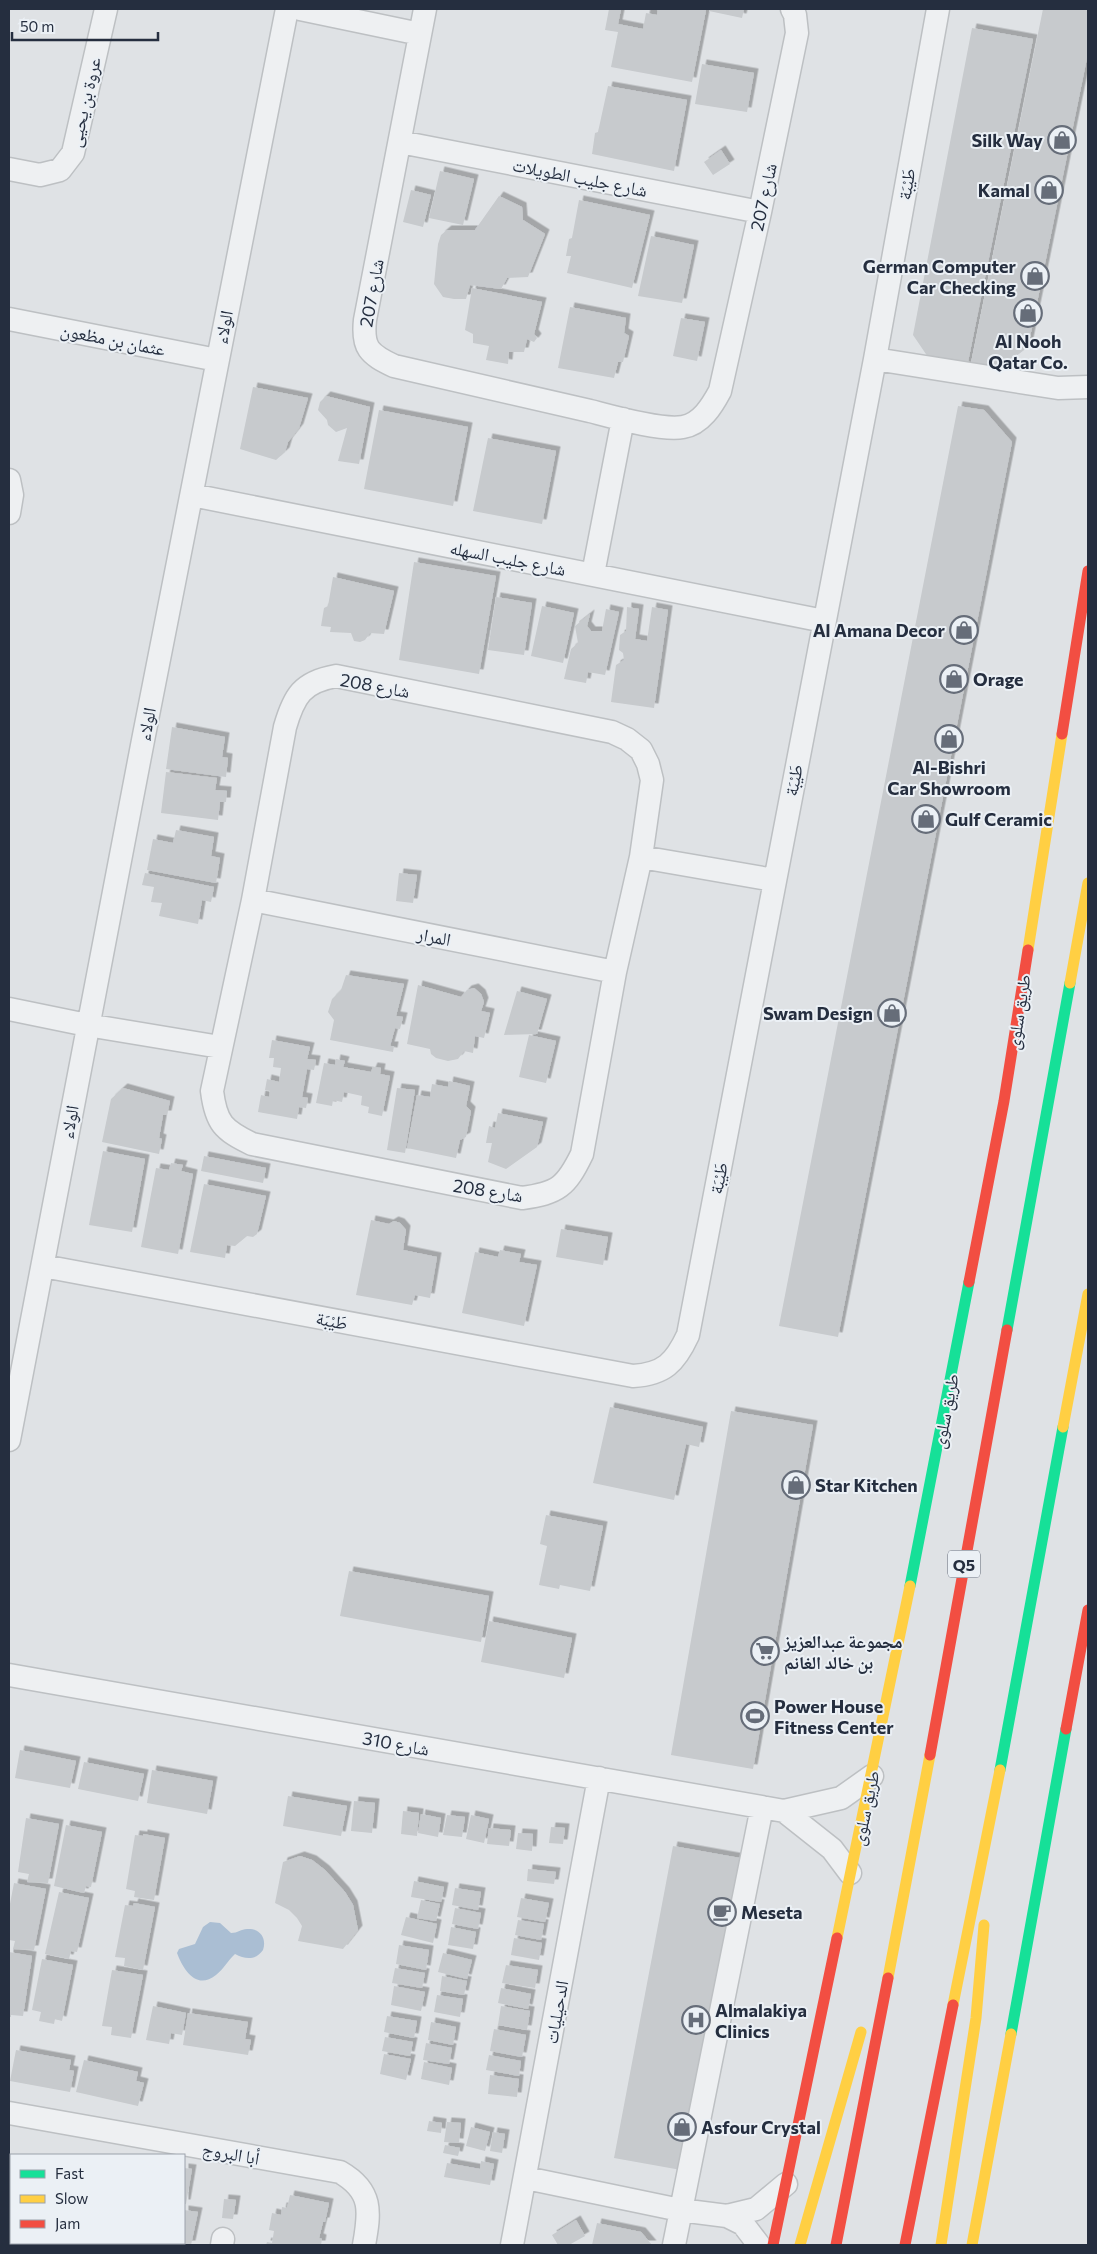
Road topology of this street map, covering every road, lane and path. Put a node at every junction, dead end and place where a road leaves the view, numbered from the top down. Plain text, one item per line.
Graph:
1 (106, 9) edge
2 (287, 9) edge
3 (300, 9) edge
4 (425, 9) edge
5 (792, 9) edge
6 (938, 9) edge
7 (420, 34) junction
8 (400, 142) junction
9 (9, 169) edge
10 (760, 212) junction
11 (9, 319) edge
12 (874, 359) junction
13 (217, 360) junction
14 (1058, 388) junction
15 (1088, 388) edge
16 (1088, 402) edge
17 (623, 419) junction
18 (9, 480) edge
19 (192, 494) junction
20 (9, 513) edge
21 (1088, 571) edge
22 (593, 574) junction
23 (824, 621) junction
24 (641, 857) junction
25 (774, 880) junction
26 (1088, 883) edge
27 (253, 900) junction
28 (615, 972) junction
29 (9, 1008) edge
30 (87, 1025) junction
31 (220, 1047) junction
32 (43, 1266) junction
33 (1088, 1294) edge
34 (18, 1339) edge
35 (9, 1440) edge
36 (1088, 1610) edge
37 (9, 1674) edge
38 (999, 1773) junction
39 (872, 1776) junction
40 (599, 1778) junction
41 (762, 1807) junction
42 (784, 1811) junction
43 (912, 1852) junction
44 (850, 1873) junction
45 (988, 1891) dead end
46 (986, 1910) dead end
47 (874, 1986) dead end
48 (863, 2025) dead end
49 (9, 2113) edge
50 (526, 2178) junction
51 (786, 2184) junction
52 (680, 2210) junction
53 (727, 2216) junction
54 (364, 2245) edge
55 (512, 2245) edge
56 (674, 2245) edge
57 (759, 2245) edge
58 (773, 2245) edge
59 (800, 2245) edge
60 (836, 2245) edge
61 (905, 2245) edge
62 (941, 2245) edge
63 (972, 2245) edge

1 - 9 street, عروة بن يحيى
2 - 13 street, الولاء
3 - 7 street
4 - 7 street, شارع 207
5 - 10 street, شارع 207
6 - 12 street, طَيْبَة
7 - 8 street, شارع 207
8 - 10 street, شارع جليب الطويلات
8 - 17 street, شارع 207
10 - 17 street, شارع 207
11 - 13 street, عثمان بن مظعون
12 - 14 street
12 - 23 street, طَيْبَة
13 - 19 street, الولاء
14 - 15 street
14 - 16 street
17 - 22 street
18 - 20 street
19 - 22 street, شارع جليب السهله
19 - 30 street, الولاء
21 - 39 main road, طريق سلوى
22 - 23 street, شارع جليب السهله
23 - 25 street, طَيْبَة
24 - 25 street
24 - 27 street, شارع 208
24 - 28 street, شارع 208
25 - 32 street, طَيْبَة
26 - 43 main road, Q5
27 - 28 street, المرار
27 - 31 street, شارع 208
28 - 31 street, شارع 208
29 - 30 street
30 - 31 street
30 - 32 street, الولاء
32 - 34 street, الولاء
33 - 38 main road
34 - 35 street, الولاء
36 - 63 main road
37 - 40 street, شارع 310
38 - 45 main road
38 - 61 main road
39 - 42 street, شارع 310
39 - 44 main road, طريق سلوى
40 - 41 street, شارع 310
40 - 50 street, الدحيليات
41 - 42 street, شارع 310
41 - 52 street
42 - 44 street, شارع 310
43 - 47 main road
43 - 60 main road, Q5
44 - 51 main road, طريق سلوى
46 - 62 main road
48 - 59 main road
49 - 54 street, أبا البروج
50 - 52 street
50 - 55 street, الدحيليات
51 - 53 street
51 - 58 main road, طريق سلوى
52 - 53 street
52 - 56 street
53 - 57 street

